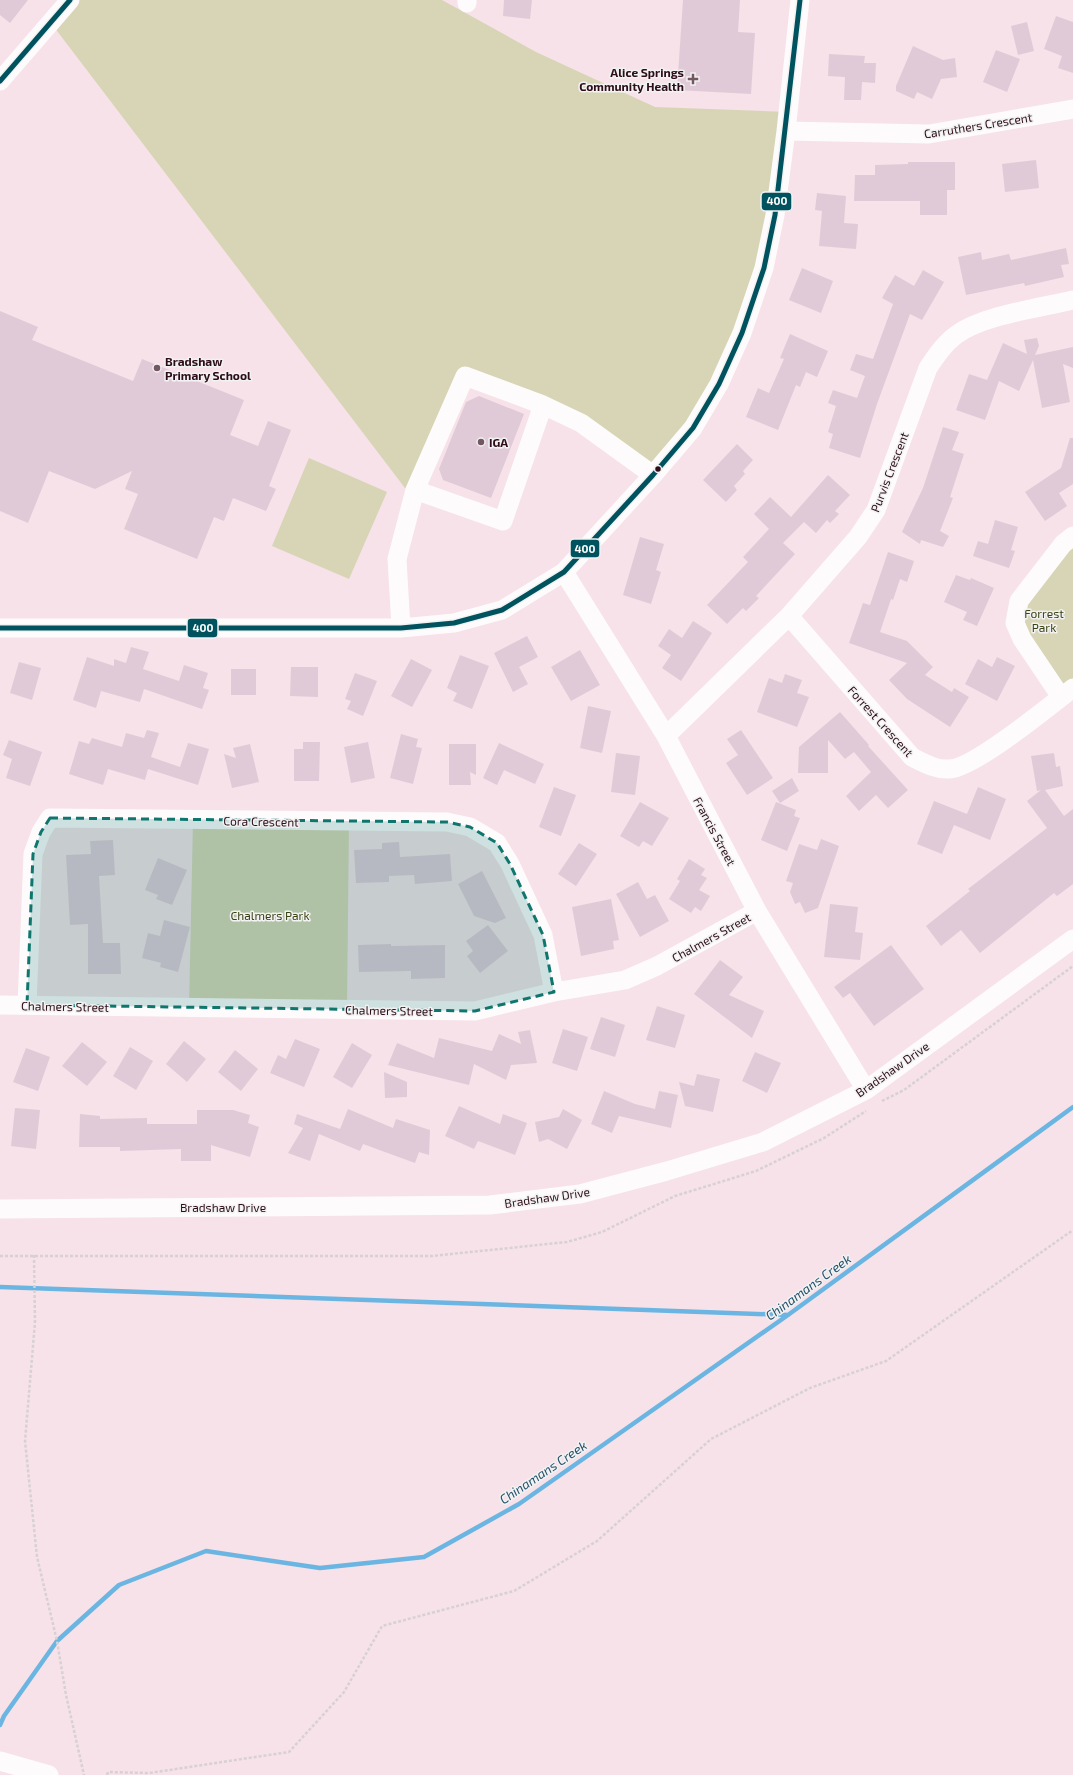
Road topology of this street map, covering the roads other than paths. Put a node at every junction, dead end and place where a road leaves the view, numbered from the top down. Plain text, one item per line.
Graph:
1 (70, 0) edge
2 (800, 0) edge
3 (0, 81) edge
4 (1073, 109) edge
5 (786, 131) junction
6 (1073, 300) edge
7 (543, 405) junction
8 (653, 475) junction
9 (415, 490) junction
10 (1073, 536) edge
11 (564, 572) junction
12 (789, 616) junction
13 (0, 628) edge
14 (401, 628) junction
15 (1067, 692) edge
16 (666, 736) junction
17 (757, 911) junction
18 (1073, 939) edge
19 (554, 992) junction
20 (0, 1005) edge
21 (27, 1005) junction
22 (866, 1090) junction
23 (0, 1209) edge
24 (1, 1762) edge
25 (49, 1775) edge

1 - 3 street
2 - 5 street
4 - 5 street, Carruthers Crescent
5 - 8 street
6 - 12 street, Purvis Crescent
7 - 8 street
7 - 9 street
7 - 9 street
8 - 11 street
9 - 14 street
10 - 15 street
11 - 14 street
11 - 16 street, Francis Street
12 - 15 street, Forrest Crescent
12 - 16 street, Purvis Crescent
13 - 14 street
16 - 17 street, Francis Street
17 - 19 street, Chalmers Street
17 - 22 street, Francis Street
18 - 22 street, Bradshaw Drive
19 - 21 street, Chalmers Street
19 - 21 street, Cora Crescent
20 - 21 street, Chalmers Street
22 - 23 street, Bradshaw Drive
24 - 25 street

